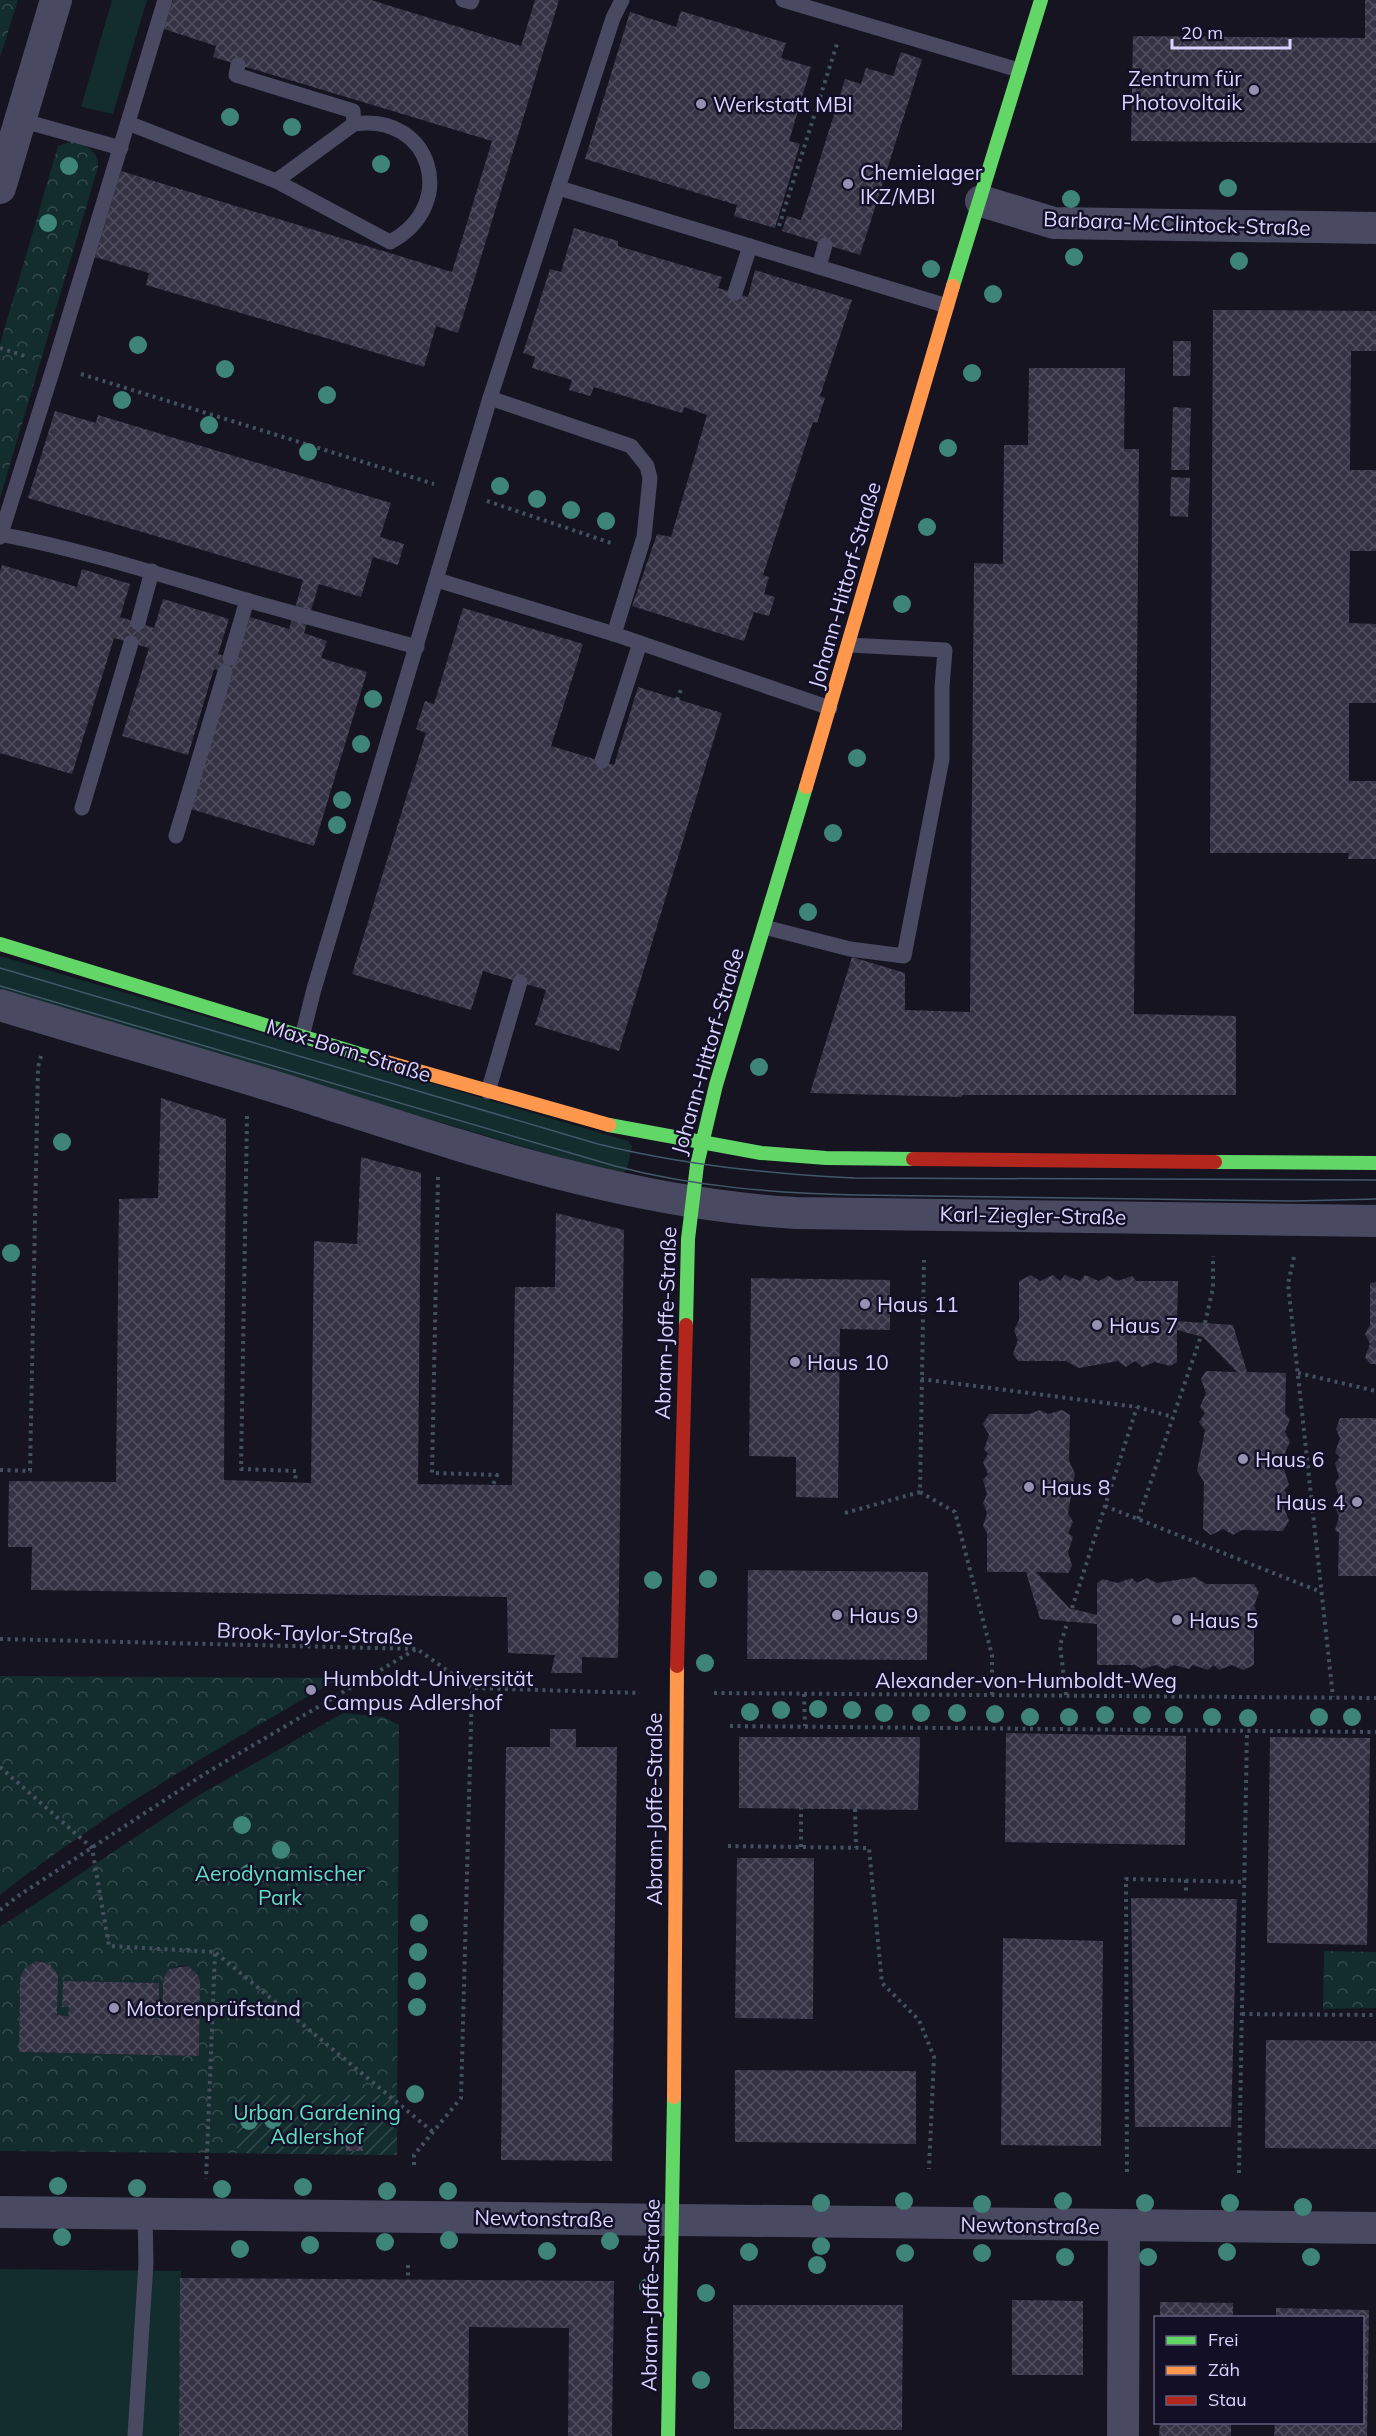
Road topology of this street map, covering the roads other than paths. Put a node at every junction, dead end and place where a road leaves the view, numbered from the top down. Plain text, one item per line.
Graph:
1 (56, 0) edge
2 (165, 0) edge
3 (463, 0) edge
4 (472, 0) edge
5 (622, 0) edge
6 (783, 0) edge
7 (1041, 0) edge
8 (238, 64) dead end
9 (1019, 70) junction
10 (20, 120) junction
11 (128, 123) junction
12 (354, 124) junction
13 (121, 148) junction
14 (276, 181) junction
15 (0, 188) edge
16 (559, 188) junction
17 (981, 201) junction
18 (1376, 228) edge
19 (825, 245) dead end
20 (750, 246) junction
21 (819, 267) junction
22 (735, 293) dead end
23 (947, 306) junction
24 (490, 398) junction
25 (0, 535) edge
26 (152, 571) junction
27 (437, 580) junction
28 (247, 600) junction
29 (138, 623) dead end
30 (614, 634) junction
31 (130, 643) dead end
32 (640, 643) junction
33 (849, 645) junction
34 (417, 646) junction
35 (830, 708) junction
36 (602, 761) dead end
37 (82, 808) dead end
38 (176, 836) dead end
39 (764, 927) junction
40 (0, 944) edge
41 (520, 982) dead end
42 (0, 1005) edge
43 (302, 1037) junction
44 (488, 1092) junction
45 (702, 1142) junction
46 (1376, 1163) edge
47 (693, 1192) junction
48 (1376, 1221) edge
49 (0, 2212) edge
50 (146, 2213) junction
51 (671, 2219) junction
52 (1124, 2226) junction
53 (1376, 2228) edge
54 (135, 2436) edge
55 (668, 2436) edge
56 (1123, 2436) edge

1 - 10 street
2 - 11 lane
3 - 4 lane
5 - 16 lane
6 - 9 lane
7 - 9 street, Johann-Hittorf-Straße
8 - 12 lane
9 - 17 street, Johann-Hittorf-Straße
10 - 13 lane
10 - 15 street
11 - 13 lane
11 - 14 lane
12 - 14 lane
12 - 14 lane
13 - 25 lane
16 - 20 lane
16 - 24 lane
17 - 18 street, Barbara-McClintock-Straße
17 - 23 street, Johann-Hittorf-Straße
19 - 21 lane
20 - 21 lane
20 - 22 lane
21 - 23 lane
23 - 33 street, Johann-Hittorf-Straße
24 - 27 lane
24 - 30 lane
25 - 26 lane
26 - 28 lane
26 - 29 lane
27 - 30 lane
27 - 34 lane
28 - 34 lane
28 - 38 lane
30 - 32 lane
31 - 37 lane
32 - 35 lane
32 - 36 lane
33 - 35 street, Johann-Hittorf-Straße
33 - 39 lane
34 - 43 lane
35 - 39 street, Johann-Hittorf-Straße
39 - 45 street, Johann-Hittorf-Straße
40 - 43 street, Max-Born-Straße
41 - 44 lane
42 - 47 street
43 - 44 street, Max-Born-Straße
44 - 45 street, Max-Born-Straße
45 - 46 street
45 - 47 street, Johann-Hittorf-Straße
47 - 48 street, Karl-Ziegler-Straße
47 - 51 street, Abram-Joffe-Straße
49 - 50 street, Newtonstraße
50 - 51 street, Newtonstraße
50 - 54 lane
51 - 52 street, Newtonstraße
51 - 55 street, Abram-Joffe-Straße
52 - 53 street, Newtonstraße
52 - 56 street, Newtonstraße

